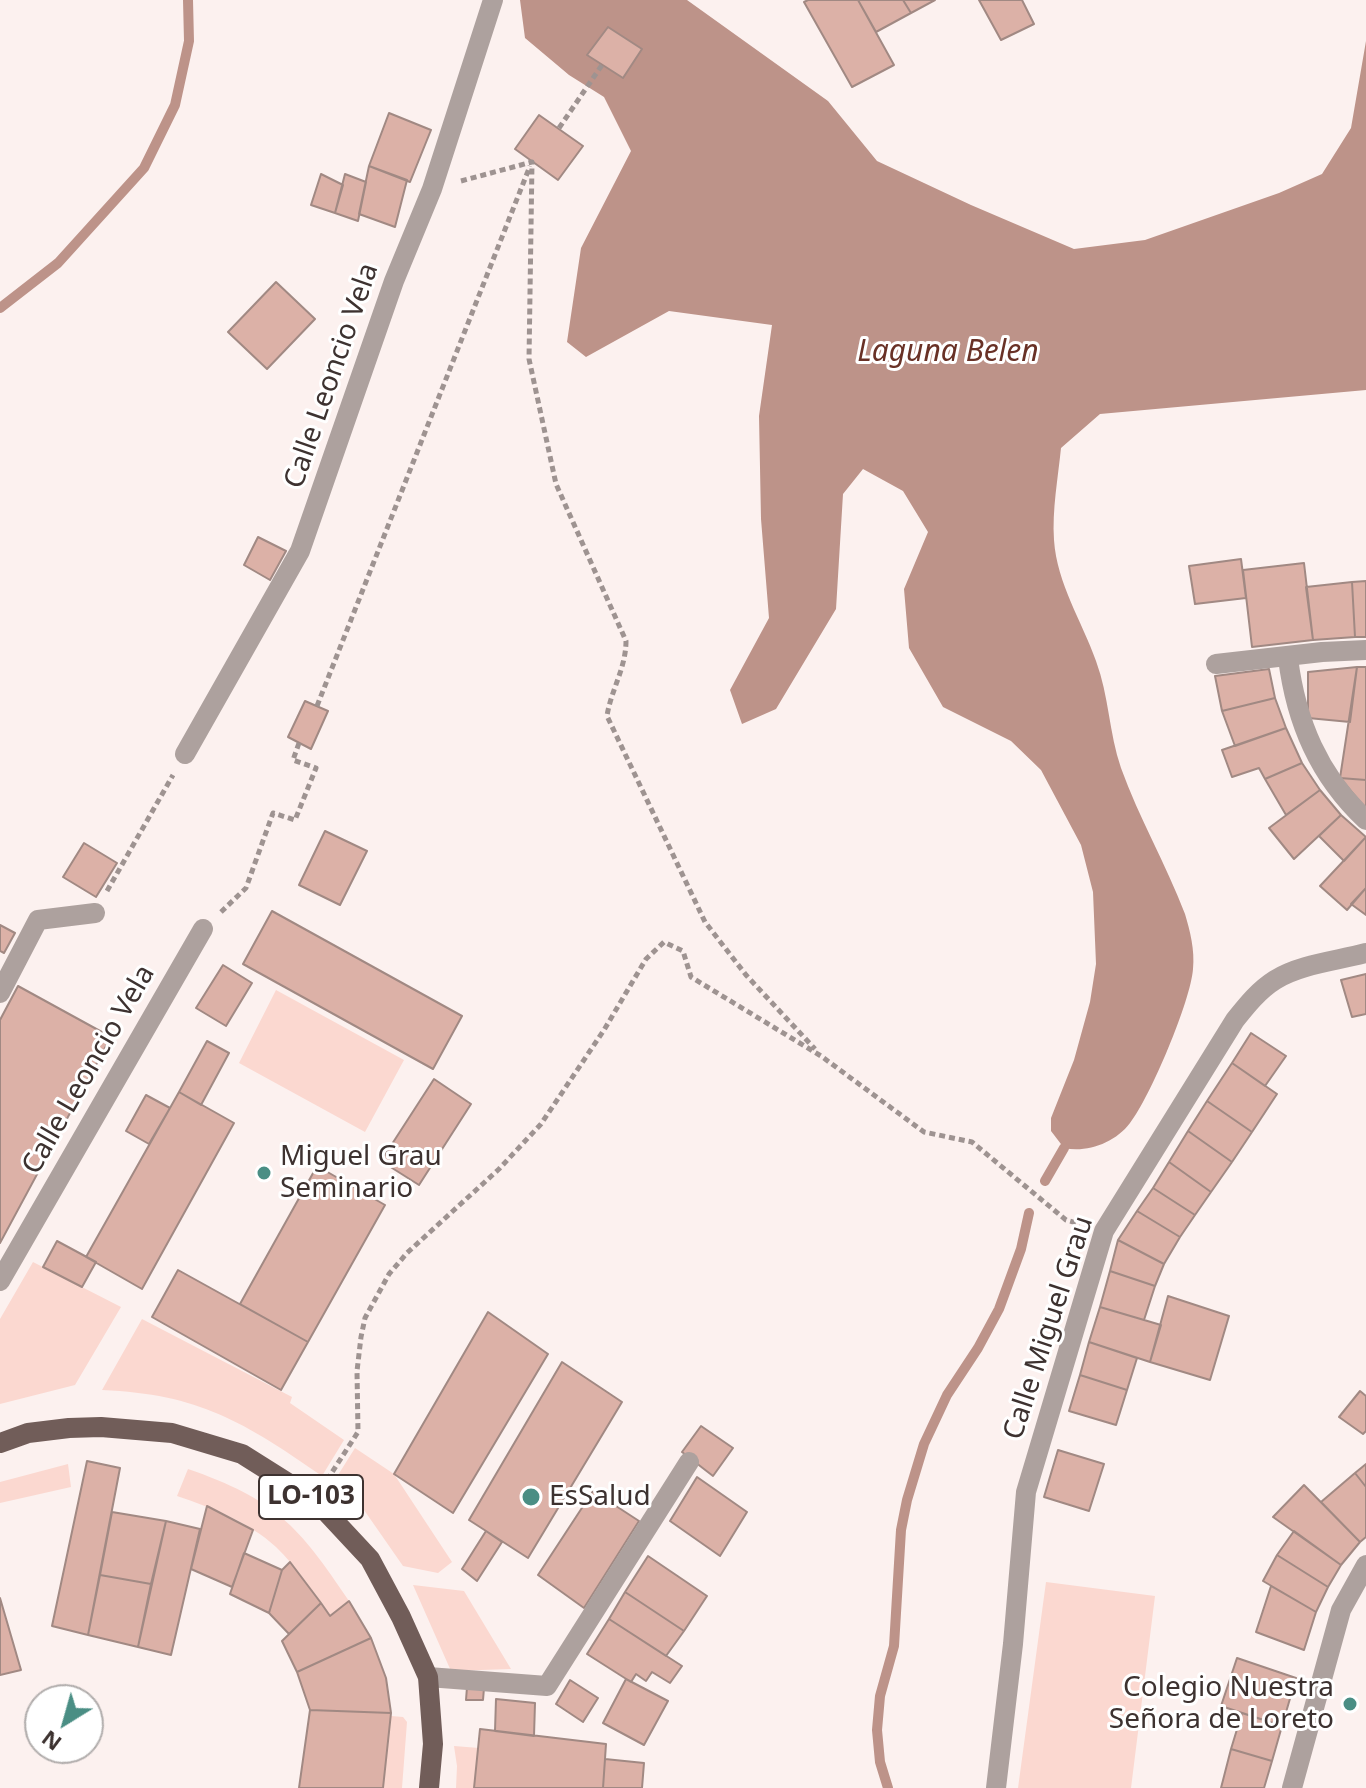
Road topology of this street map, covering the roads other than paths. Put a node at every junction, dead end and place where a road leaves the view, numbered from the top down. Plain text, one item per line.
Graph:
1 (493, 0) edge
2 (1366, 650) edge
3 (1288, 658) junction
4 (1216, 664) dead end
5 (185, 754) road end
6 (1366, 820) edge
7 (95, 913) road end
8 (203, 929) road end
9 (1366, 953) edge
10 (0, 993) edge
11 (1, 1277) edge
12 (0, 1443) edge
13 (689, 1462) dead end
14 (1366, 1565) edge
15 (428, 1677) junction
16 (429, 1788) edge
17 (996, 1788) edge
18 (1292, 1788) edge

1 - 5 street, Calle Leoncio Vela
2 - 3 street
3 - 4 street
3 - 6 street
7 - 10 street
8 - 11 street, Calle Leoncio Vela
9 - 17 street, Calle Miguel Grau
12 - 15 main road, LO-103
13 - 15 street
14 - 18 street
15 - 16 main road, LO-103

